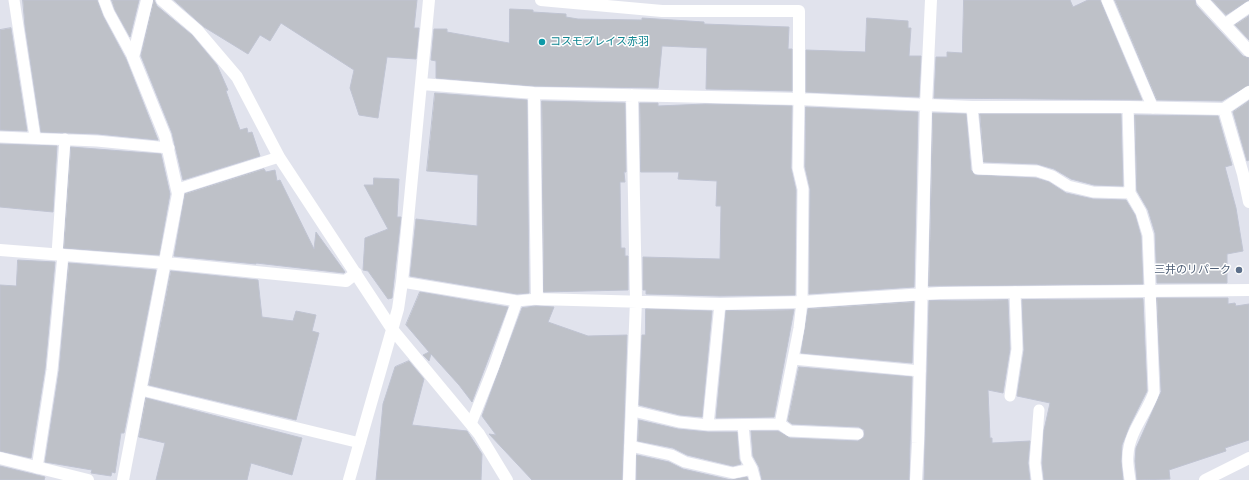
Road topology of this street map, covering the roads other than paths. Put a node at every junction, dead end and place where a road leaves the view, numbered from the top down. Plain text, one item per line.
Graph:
1 (14, 0) edge
2 (104, 0) edge
3 (147, 0) edge
4 (162, 0) edge
5 (429, 0) edge
6 (541, 0) edge
7 (932, 0) edge
8 (1107, 0) edge
9 (1202, 0) edge
10 (1249, 7) edge
11 (1225, 24) junction
12 (1249, 51) edge
13 (133, 57) junction
14 (422, 84) junction
15 (1249, 92) edge
16 (534, 93) junction
17 (632, 95) junction
18 (799, 99) junction
19 (926, 105) junction
20 (972, 107) junction
21 (1128, 107) junction
22 (1153, 108) junction
23 (1224, 109) junction
24 (0, 137) edge
25 (36, 137) junction
26 (64, 138) junction
27 (168, 148) junction
28 (279, 157) junction
29 (1246, 177) edge
30 (178, 189) junction
31 (1130, 193) junction
32 (1249, 202) edge
33 (0, 250) edge
34 (60, 255) junction
35 (166, 263) junction
36 (356, 273) junction
37 (402, 282) junction
38 (1249, 290) edge
39 (1016, 292) junction
40 (1150, 292) junction
41 (922, 294) junction
42 (537, 299) junction
43 (636, 300) junction
44 (517, 301) junction
45 (802, 302) junction
46 (720, 304) junction
47 (392, 329) junction
48 (793, 359) junction
49 (920, 371) junction
50 (141, 390) junction
51 (1010, 396) dead end
52 (633, 410) junction
53 (1039, 410) dead end
54 (470, 424) junction
55 (780, 424) junction
56 (708, 425) junction
57 (743, 425) junction
58 (858, 434) dead end
59 (360, 443) junction
60 (630, 446) junction
61 (0, 458) edge
62 (1249, 458) edge
63 (37, 468) junction
64 (754, 475) edge
65 (88, 480) edge
66 (123, 480) edge
67 (349, 480) edge
68 (507, 480) edge
69 (629, 480) edge
70 (916, 480) edge
71 (1037, 480) edge
72 (1130, 480) edge
73 (1205, 480) edge

1 - 25 lane
2 - 13 lane
3 - 13 street
4 - 28 street
5 - 14 street
6 - 18 street
7 - 19 street
8 - 22 lane
9 - 11 street
10 - 11 lane
11 - 12 street
13 - 27 street
14 - 16 street
14 - 37 street
15 - 23 street
16 - 17 street
16 - 42 street
17 - 18 street
17 - 43 street
18 - 19 street
18 - 45 lane
19 - 20 street
19 - 41 street
20 - 21 street
20 - 31 lane
21 - 22 street
21 - 31 lane
22 - 23 street
23 - 29 street
24 - 25 lane
25 - 26 lane
26 - 27 lane
26 - 34 lane
27 - 30 street
28 - 30 lane
28 - 36 street
29 - 32 street
30 - 35 street
31 - 40 lane
33 - 34 street
34 - 35 street
34 - 63 lane
35 - 36 street
35 - 50 street
36 - 47 street
37 - 44 lane
37 - 47 street
38 - 40 street
39 - 40 street
39 - 41 street
39 - 51 lane
40 - 72 lane
41 - 45 street
41 - 49 street
42 - 43 street
42 - 44 lane
43 - 46 street
43 - 52 street
44 - 54 lane
45 - 46 street
45 - 48 lane
46 - 56 lane
47 - 54 street
47 - 59 street
48 - 49 lane
48 - 55 lane
49 - 70 street
50 - 59 lane
50 - 66 street
52 - 56 lane
52 - 60 street
53 - 71 lane
54 - 68 street
55 - 57 lane
55 - 58 lane
56 - 57 lane
57 - 64 lane
59 - 67 street
60 - 64 lane
60 - 69 street
61 - 63 street
62 - 73 street
63 - 65 street

